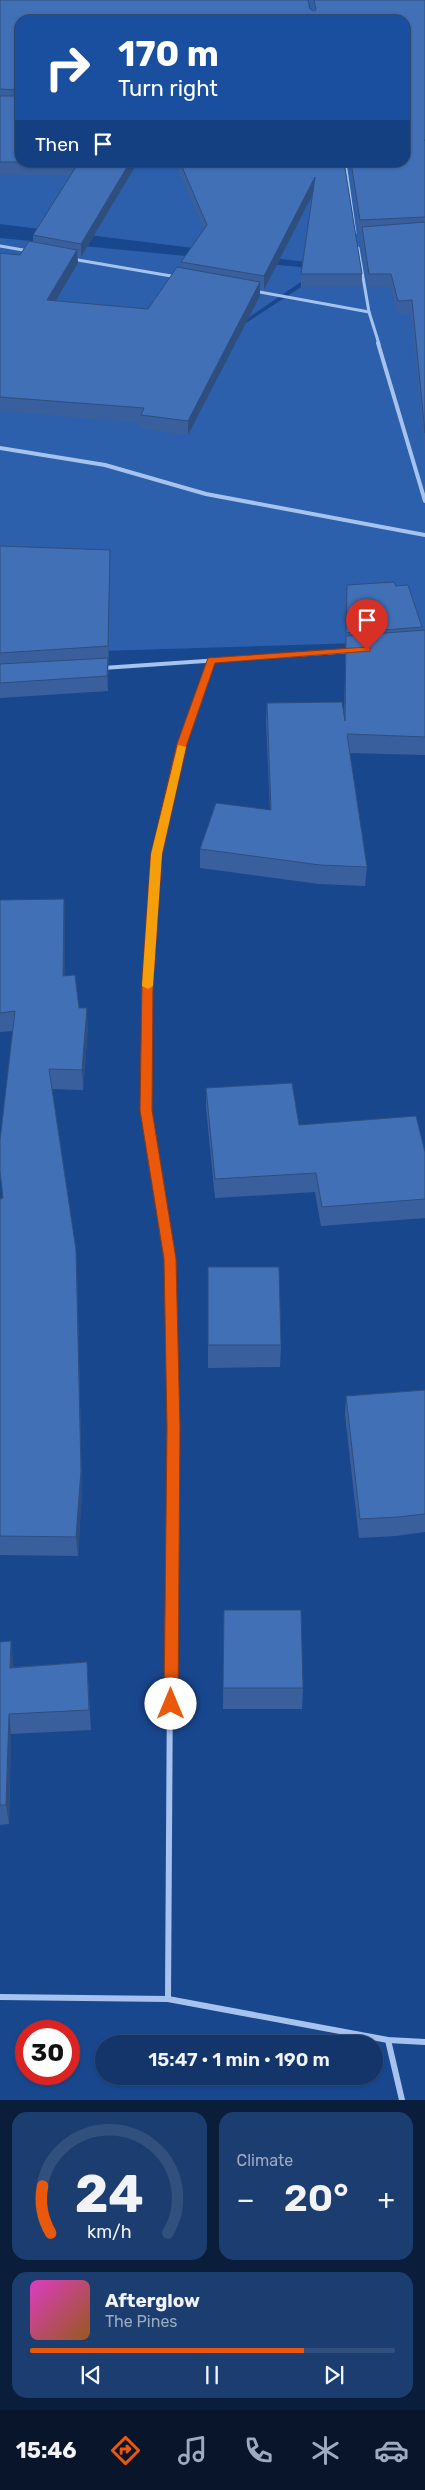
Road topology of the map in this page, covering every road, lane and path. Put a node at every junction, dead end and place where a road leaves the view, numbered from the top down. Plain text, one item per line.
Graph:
1 (346, 167) edge
2 (356, 237) edge
3 (0, 246) edge
4 (358, 246) edge
5 (39, 253) edge
6 (68, 258) edge
7 (185, 279) edge
8 (253, 291) edge
9 (369, 312) junction
10 (0, 448) edge
11 (425, 501) edge
12 (425, 535) edge
13 (357, 650) edge
14 (212, 660) junction
15 (96, 669) edge
16 (0, 1998) edge
17 (168, 1999) junction
18 (388, 2040) junction
19 (425, 2042) edge
20 (402, 2100) edge

1 - 2 street
3 - 5 street
4 - 9 street
6 - 7 street
8 - 9 street
9 - 11 street
10 - 12 street
13 - 14 street
14 - 15 street
14 - 17 street
16 - 17 street
17 - 18 street
18 - 19 street
18 - 20 street

